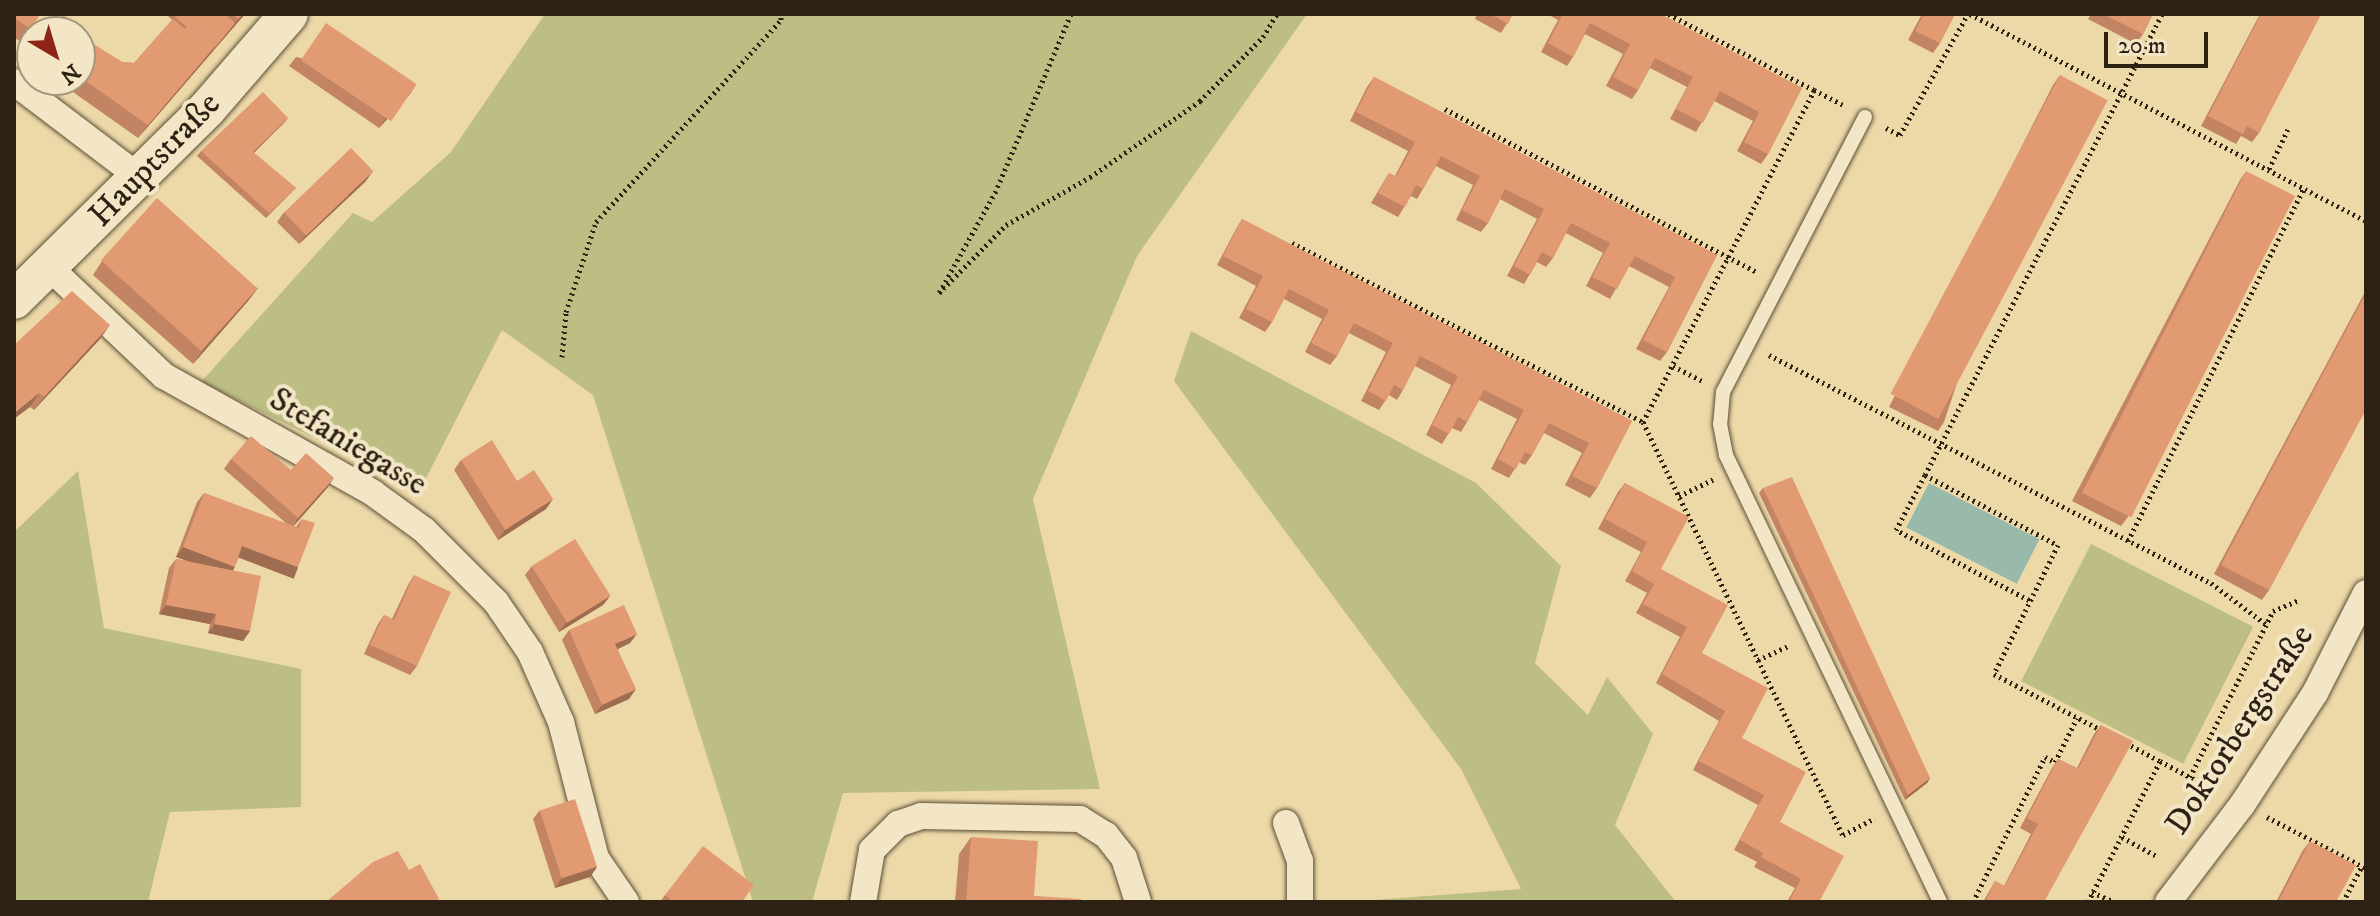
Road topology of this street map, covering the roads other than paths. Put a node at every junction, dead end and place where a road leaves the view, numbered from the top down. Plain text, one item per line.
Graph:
1 (289, 14) edge
2 (14, 82) edge
3 (1865, 117) road end
4 (139, 177) junction
5 (49, 267) junction
6 (14, 300) edge
7 (2366, 593) edge
8 (1286, 823) dead end
9 (626, 902) edge
10 (863, 902) edge
11 (1138, 902) edge
12 (1300, 902) edge
13 (1940, 902) edge
14 (2168, 902) edge

1 - 4 main road, Hauptstraße
2 - 4 street
3 - 13 lane
4 - 5 main road, Hauptstraße
5 - 6 main road, Hauptstraße
5 - 9 street, Stefaniegasse
7 - 14 street, Doktorbergstraße
8 - 12 street
10 - 11 street

